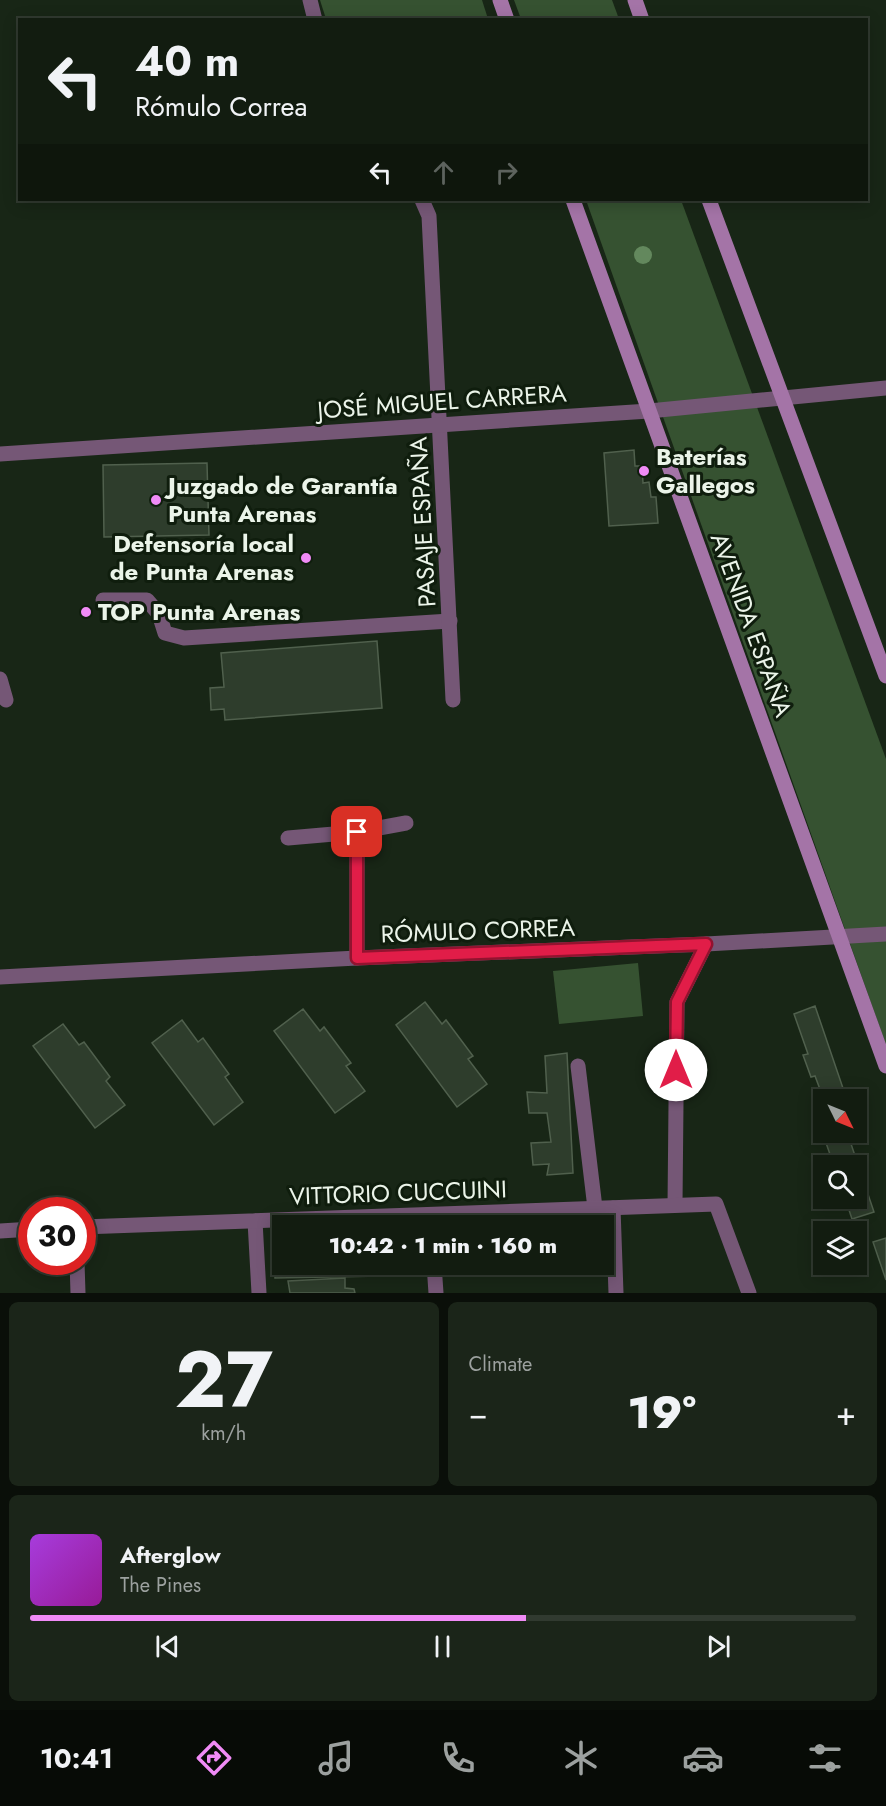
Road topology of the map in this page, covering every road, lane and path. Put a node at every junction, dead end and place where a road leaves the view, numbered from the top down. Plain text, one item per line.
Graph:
1 (310, 0) edge
2 (500, 0) edge
3 (635, 0) edge
4 (314, 18) edge
5 (506, 18) edge
6 (641, 18) edge
7 (422, 201) edge
8 (573, 201) edge
9 (709, 201) edge
10 (886, 388) edge
11 (783, 397) junction
12 (649, 411) junction
13 (441, 425) junction
14 (0, 454) edge
15 (103, 600) dead end
16 (450, 621) junction
17 (886, 676) edge
18 (0, 680) edge
19 (6, 700) dead end
20 (453, 700) dead end
21 (406, 823) dead end
22 (357, 832) junction
23 (288, 838) dead end
24 (886, 934) edge
25 (841, 938) junction
26 (706, 944) junction
27 (357, 958) junction
28 (0, 977) edge
29 (578, 1066) dead end
30 (886, 1066) edge
31 (675, 1205) junction
32 (595, 1208) junction
33 (613, 1208) junction
34 (499, 1215) edge
35 (255, 1221) junction
36 (272, 1221) edge
37 (96, 1227) edge
38 (18, 1229) edge
39 (0, 1230) edge
40 (77, 1275) edge
41 (435, 1275) edge
42 (78, 1293) edge
43 (259, 1293) edge
44 (436, 1293) edge
45 (616, 1293) edge
46 (749, 1293) edge

1 - 4 street
2 - 5 main road
3 - 6 main road
7 - 13 street, PASAJE ESPAÑA
8 - 12 main road, AVENIDA ESPAÑA
9 - 11 main road
10 - 11 street, JOSÉ MIGUEL CARRERA
11 - 12 street, JOSÉ MIGUEL CARRERA
11 - 17 main road
12 - 13 street, JOSÉ MIGUEL CARRERA
12 - 25 main road, AVENIDA ESPAÑA
13 - 14 street, JOSÉ MIGUEL CARRERA
13 - 16 street, PASAJE ESPAÑA
15 - 16 street
16 - 20 street, PASAJE ESPAÑA
18 - 19 street
21 - 22 street
22 - 23 street
22 - 27 street
24 - 25 street, RÓMULO CORREA
25 - 26 street, RÓMULO CORREA
25 - 30 main road, AVENIDA ESPAÑA
26 - 27 street, RÓMULO CORREA
26 - 31 street
27 - 28 street, RÓMULO CORREA
29 - 32 street
31 - 33 street, VITTORIO CUCCUINI
31 - 46 street, VITTORIO CUCCUINI
32 - 33 street, VITTORIO CUCCUINI
32 - 34 street, VITTORIO CUCCUINI
33 - 45 street
35 - 36 street, VITTORIO CUCCUINI
35 - 37 street, VITTORIO CUCCUINI
35 - 43 street
38 - 39 street
40 - 42 street
41 - 44 street

